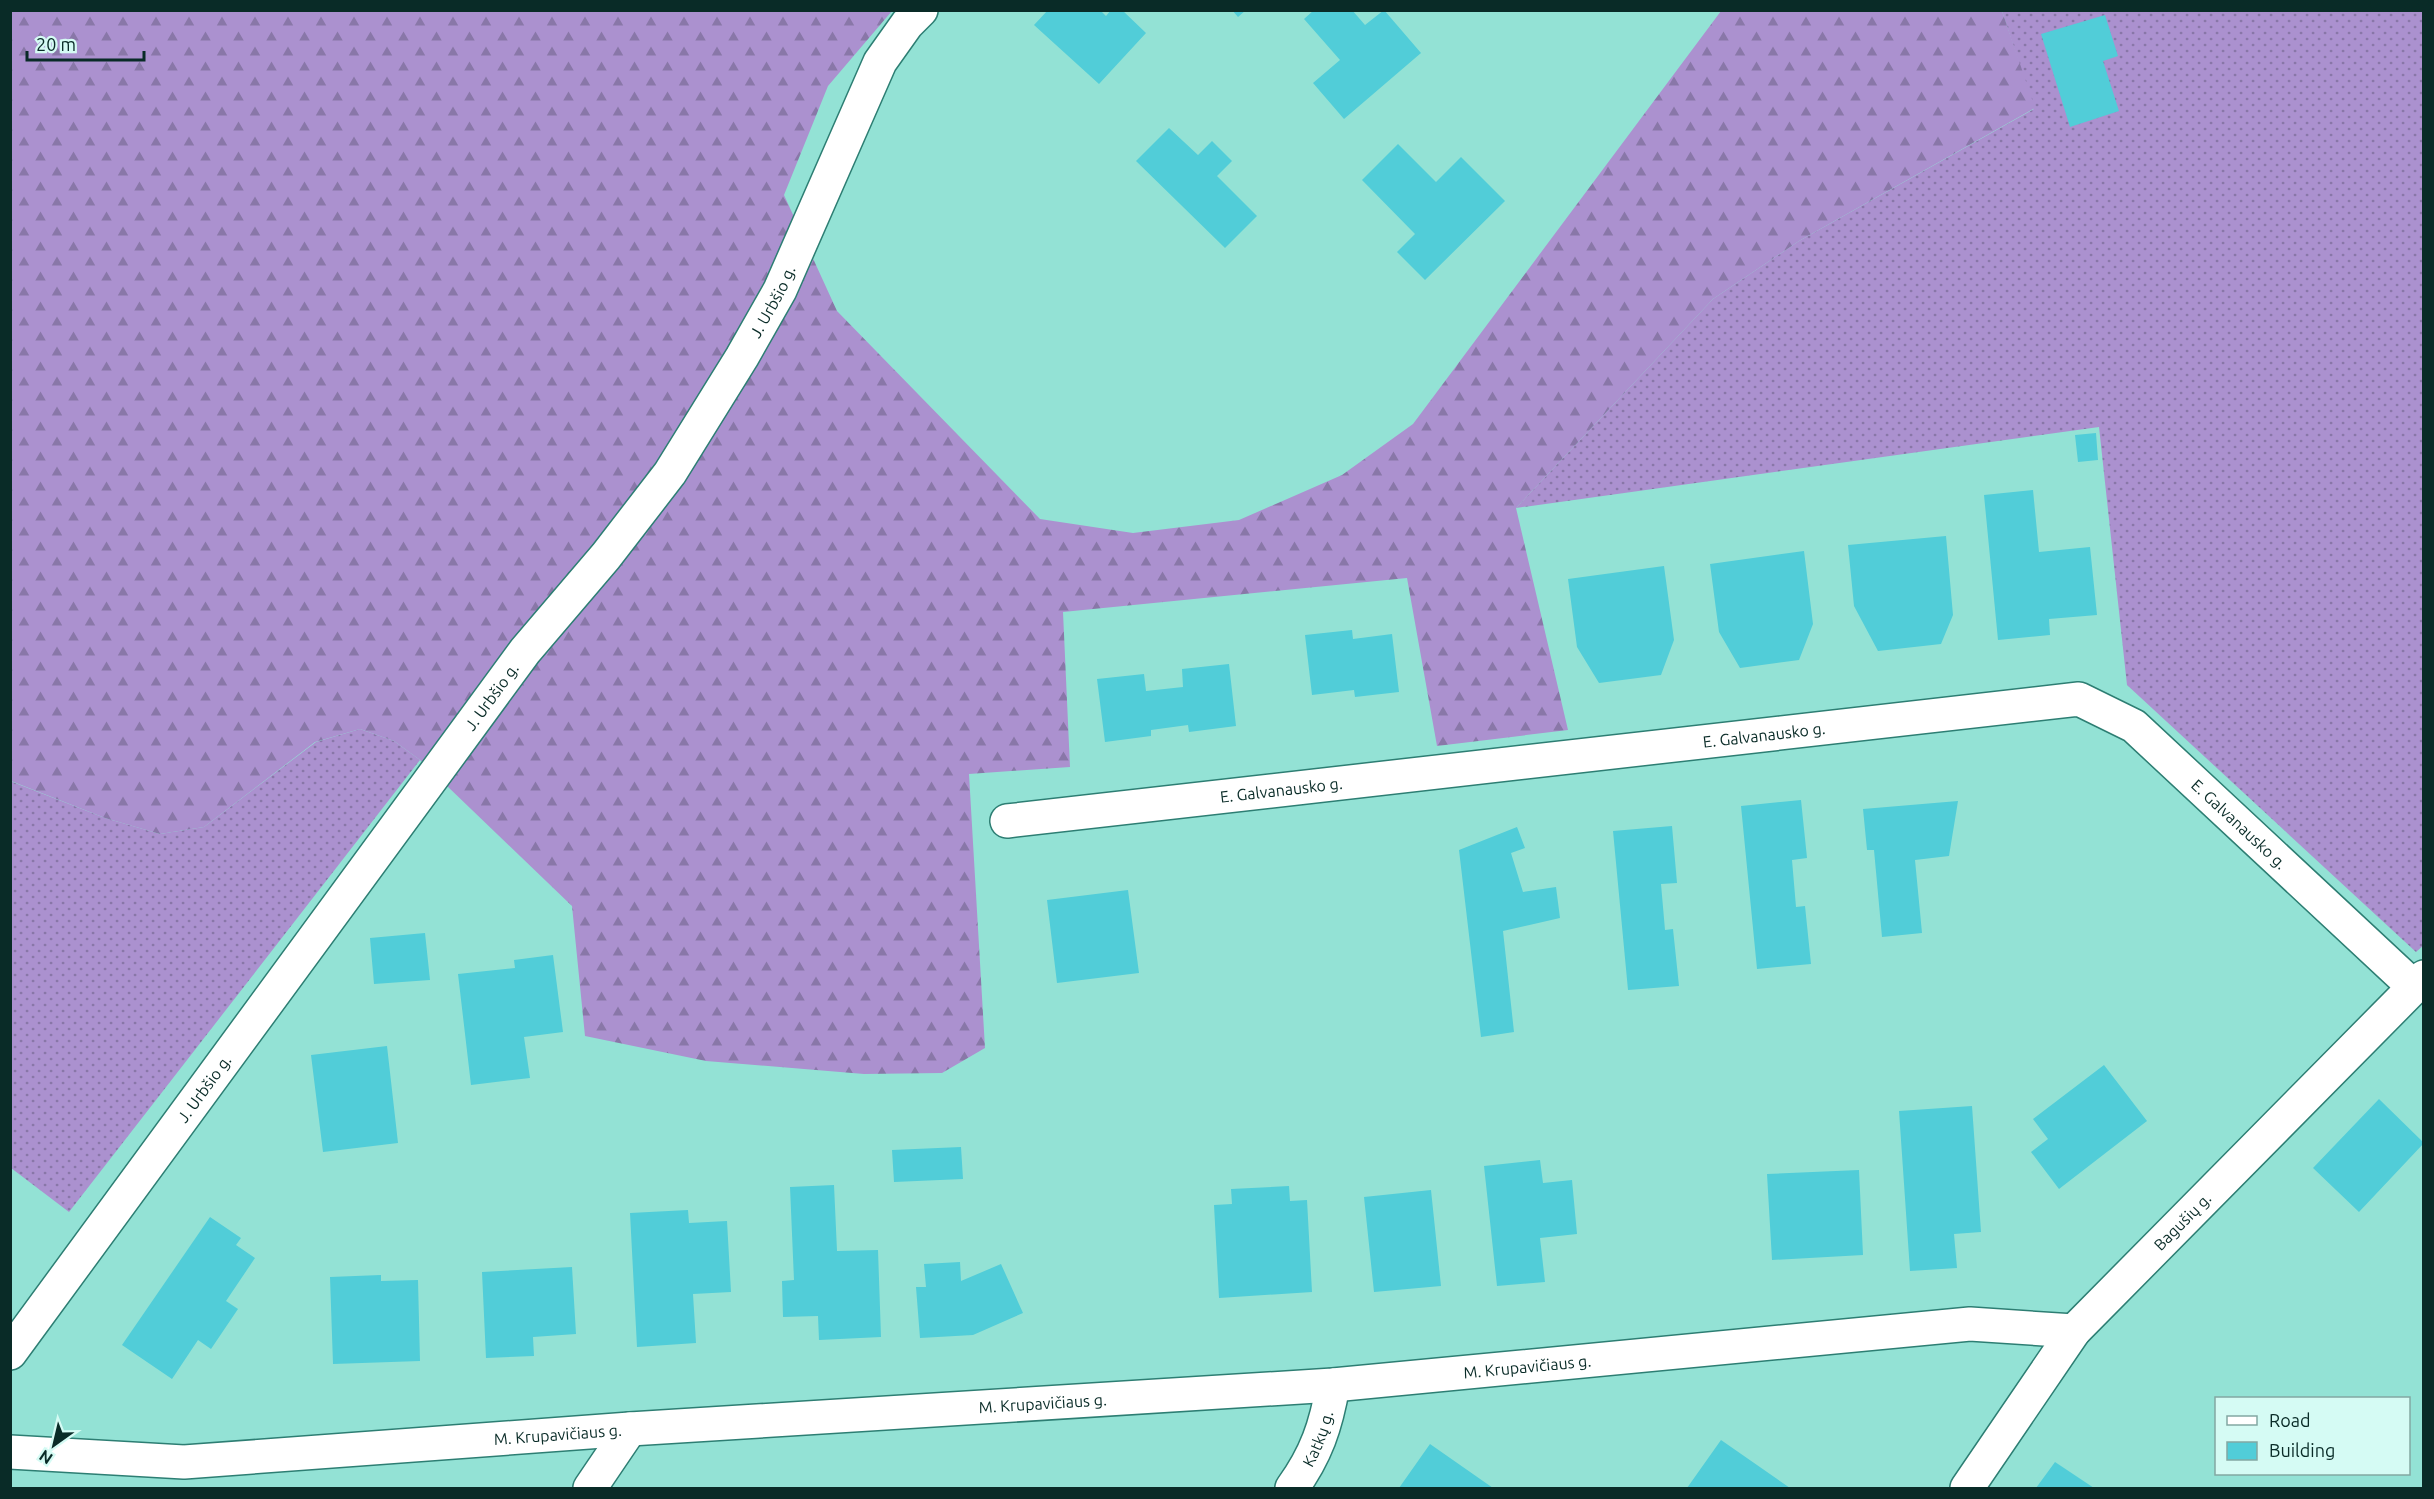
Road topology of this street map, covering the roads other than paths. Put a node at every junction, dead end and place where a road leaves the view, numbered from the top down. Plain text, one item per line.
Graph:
1 (921, 10) edge
2 (1007, 821) dead end
3 (2419, 982) edge
4 (2074, 1331) junction
5 (10, 1353) edge
6 (1333, 1386) junction
7 (630, 1429) junction
8 (10, 1452) edge
9 (590, 1488) edge
10 (1292, 1488) edge
11 (1967, 1488) edge

1 - 5 street, J. Urbšio g.
2 - 3 street, E. Galvanausko g.
3 - 4 street, Bagušių g.
4 - 6 street, M. Krupavičiaus g.
4 - 11 street, Bagušių g.
6 - 7 street, M. Krupavičiaus g.
6 - 10 street, Katkų g.
7 - 8 street, M. Krupavičiaus g.
7 - 9 street

